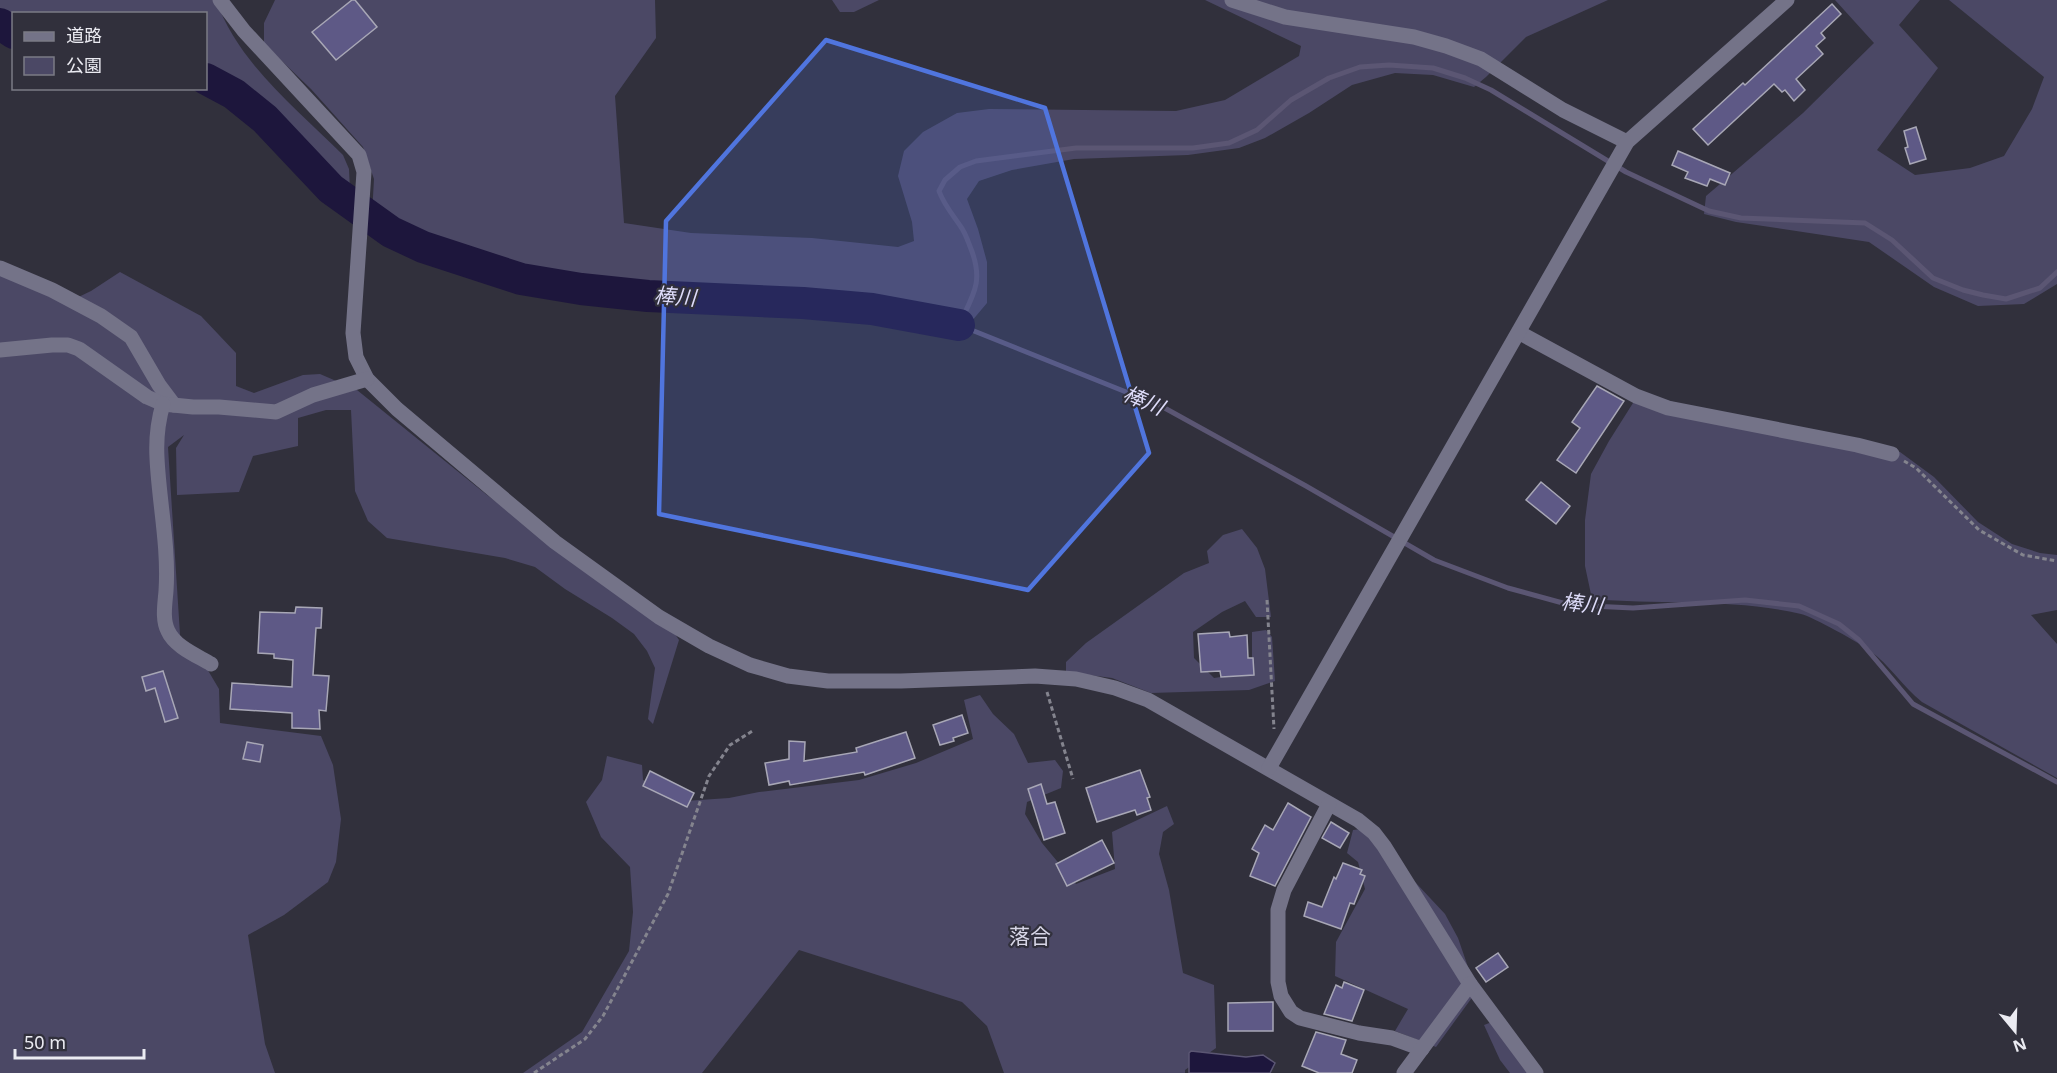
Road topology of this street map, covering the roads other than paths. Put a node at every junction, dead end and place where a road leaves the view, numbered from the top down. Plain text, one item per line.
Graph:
1 (220, 0) edge
2 (1232, 0) edge
3 (1787, 0) edge
4 (1627, 142) junction
5 (0, 268) edge
6 (1520, 333) junction
7 (0, 350) edge
8 (367, 379) junction
9 (169, 404) junction
10 (1892, 454) road end
11 (211, 664) dead end
12 (1269, 768) junction
13 (1329, 804) junction
14 (1470, 984) junction
15 (1422, 1049) junction
16 (1404, 1073) edge
17 (1536, 1073) edge

1 - 8 street
2 - 4 street
3 - 4 street
4 - 6 street
5 - 9 street
6 - 10 street
6 - 12 street
7 - 9 street
8 - 9 street
8 - 12 street
9 - 11 street
12 - 13 street
13 - 14 street
13 - 15 street
14 - 15 street
14 - 17 street
15 - 16 street

